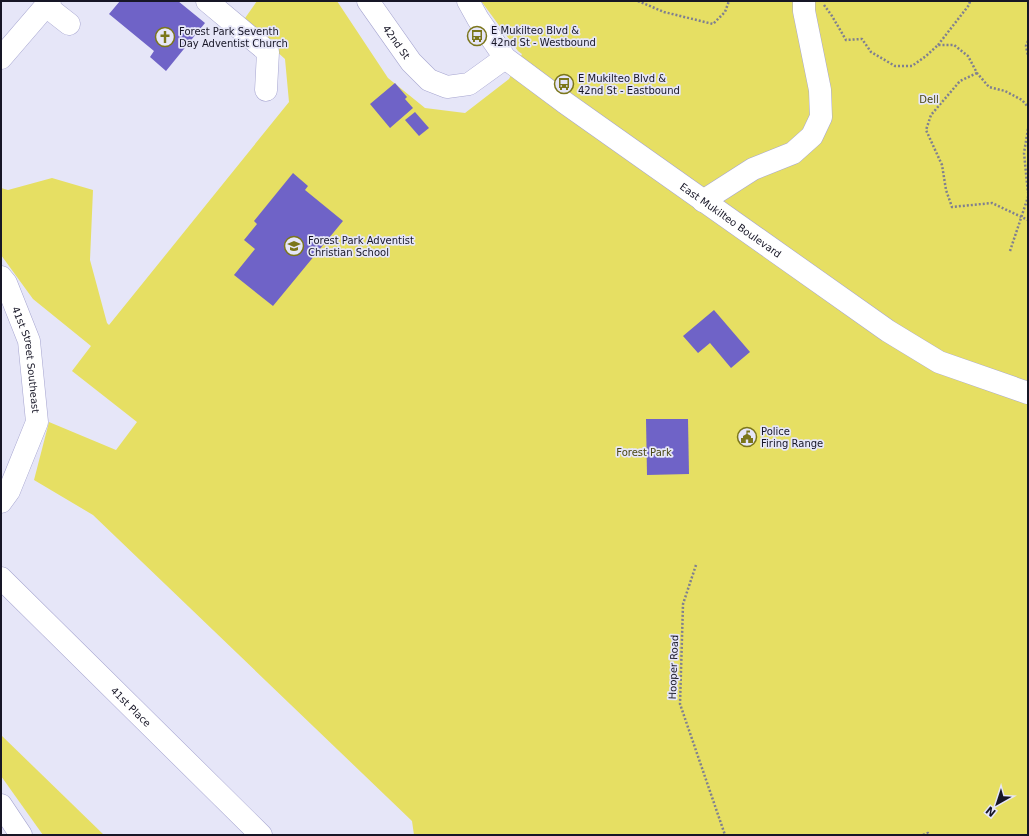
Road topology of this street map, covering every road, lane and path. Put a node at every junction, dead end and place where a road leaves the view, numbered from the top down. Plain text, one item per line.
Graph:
1 (207, 1) edge
2 (368, 1) edge
3 (468, 1) edge
4 (638, 1) edge
5 (729, 1) edge
6 (804, 1) edge
7 (821, 1) edge
8 (970, 1) edge
9 (48, 3) edge
10 (69, 24) dead end
11 (1028, 41) edge
12 (938, 45) junction
13 (1028, 56) edge
14 (1, 58) edge
15 (506, 58) junction
16 (977, 73) junction
17 (266, 90) dead end
18 (1028, 107) edge
19 (1028, 129) edge
20 (1028, 193) edge
21 (1028, 197) edge
22 (703, 201) junction
23 (1021, 217) junction
24 (1028, 220) edge
25 (1010, 251) dead end
26 (1, 277) edge
27 (1028, 393) edge
28 (1, 502) edge
29 (696, 565) dead end
30 (1, 578) edge
31 (1, 805) edge
32 (21, 835) edge
33 (261, 835) edge
34 (725, 835) edge
35 (923, 835) edge
36 (930, 835) edge

1 - 17 street
2 - 15 street, 42nd St
3 - 15 street, East Mukilteo Boulevard
4 - 5 path
6 - 22 street
7 - 12 path
8 - 12 path
9 - 10 street
9 - 14 street
11 - 13 path
12 - 16 path
15 - 22 street, East Mukilteo Boulevard
16 - 18 path
16 - 23 path
19 - 20 path
21 - 23 path
22 - 27 street, East Mukilteo Boulevard
23 - 24 path
23 - 25 path
26 - 28 street, 41st Street Southeast
29 - 34 path, Hooper Road
30 - 33 street, 41st Place
31 - 32 street
35 - 36 path

